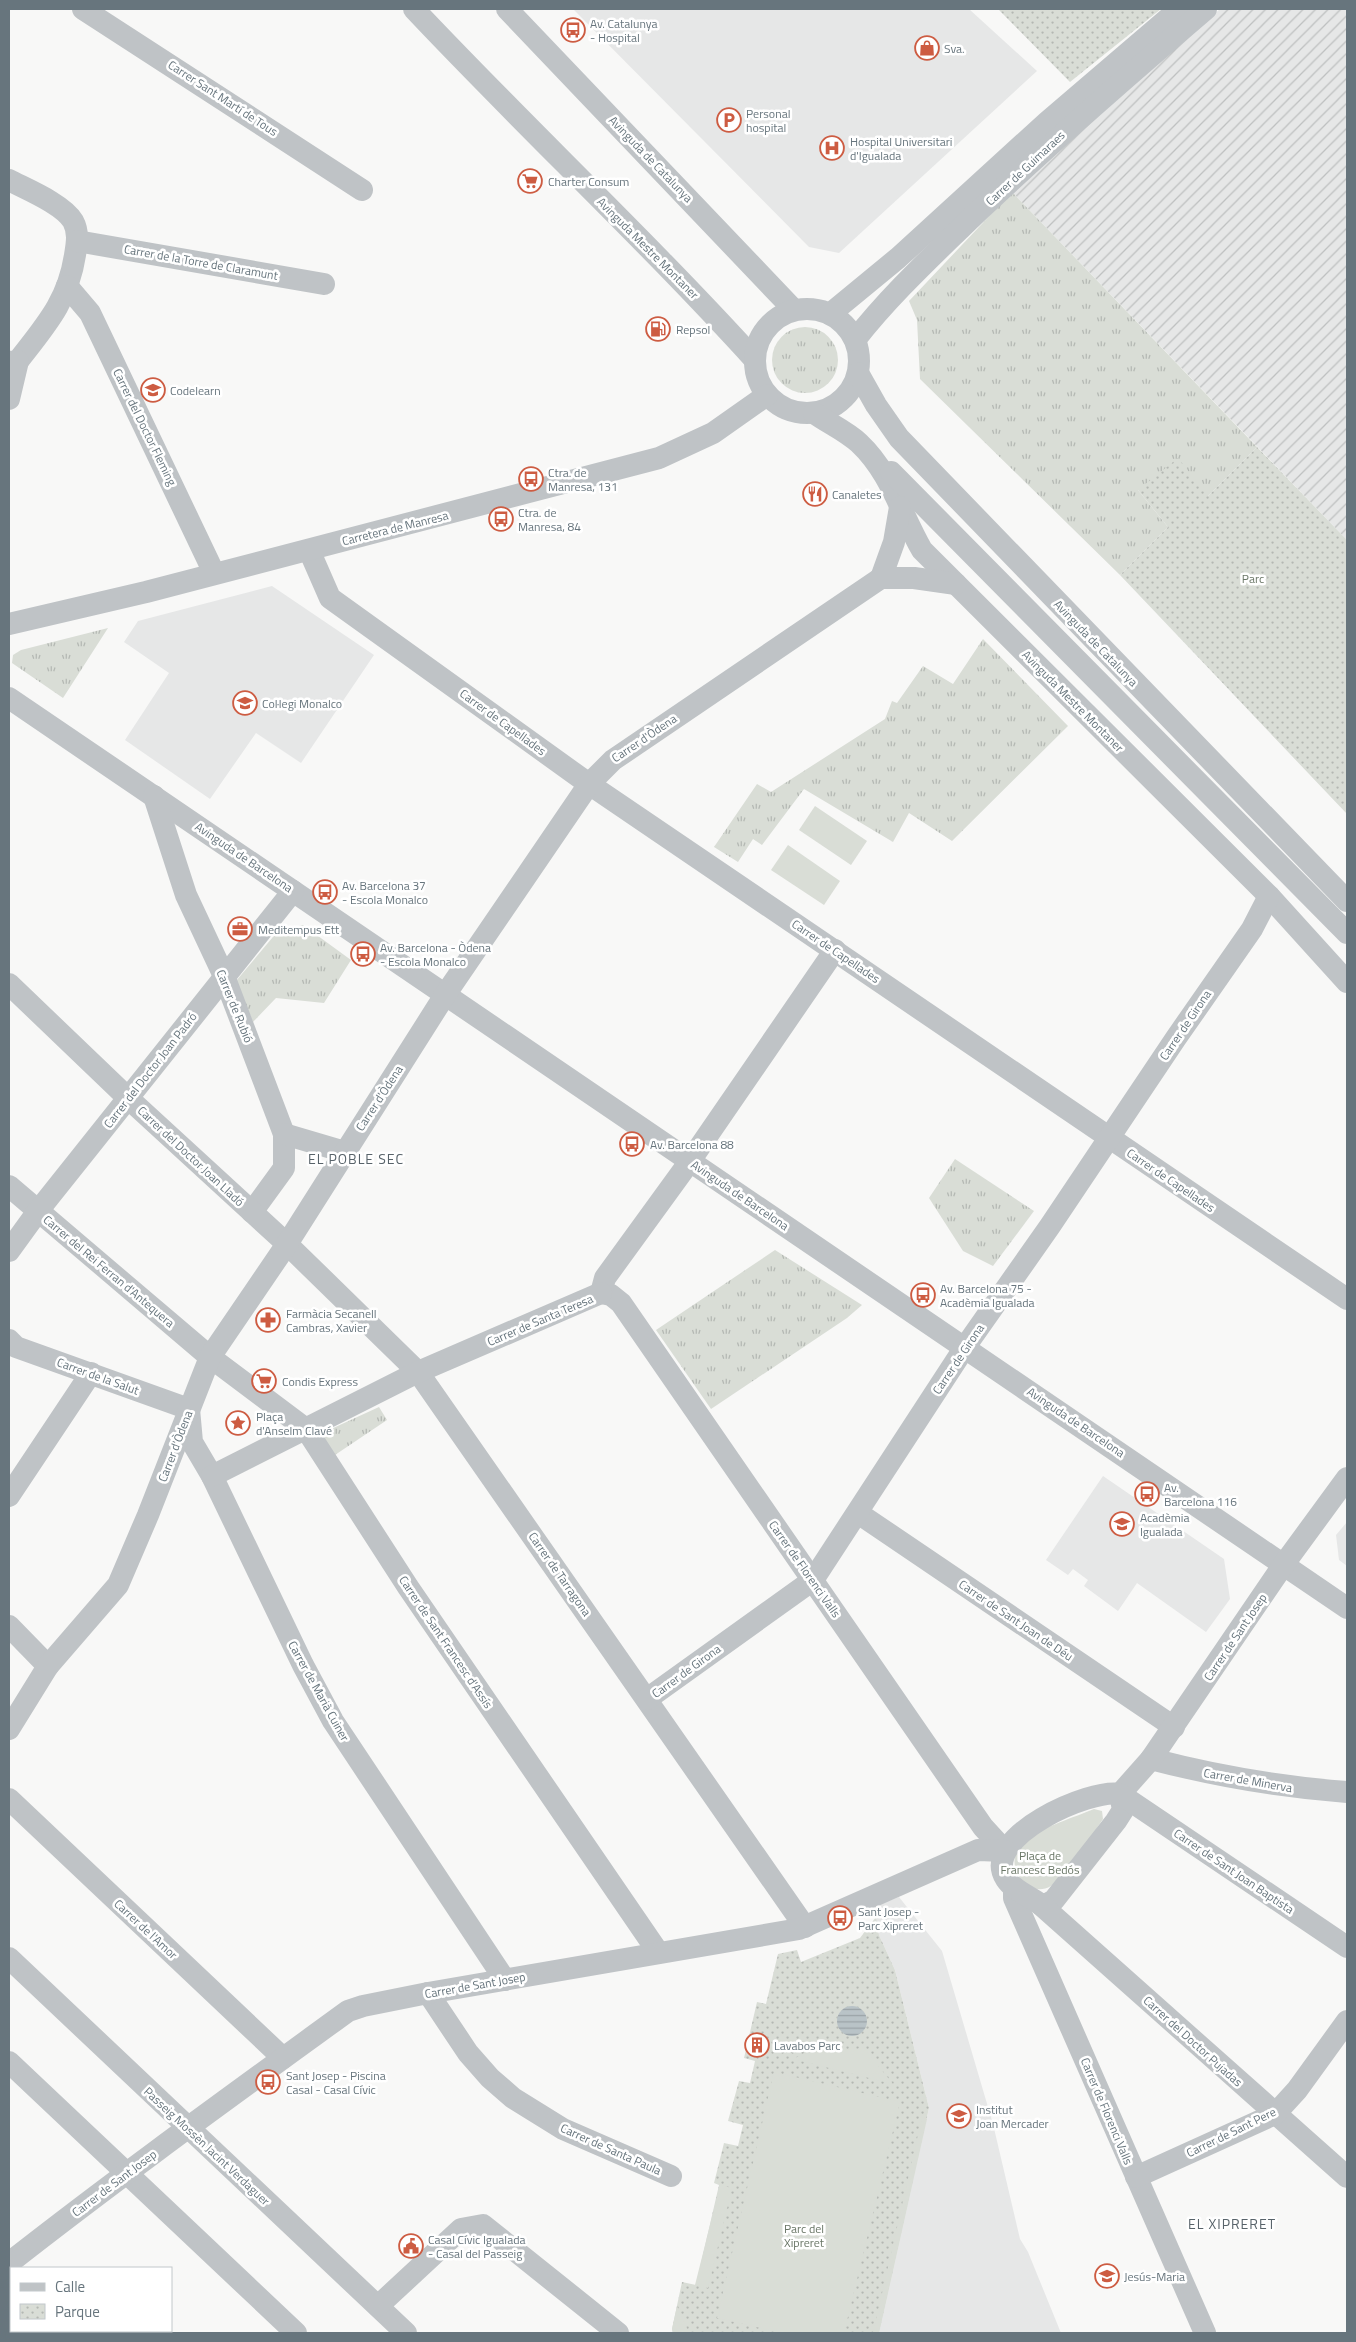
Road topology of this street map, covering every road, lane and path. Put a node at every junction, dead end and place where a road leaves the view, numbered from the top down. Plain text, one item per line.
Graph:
1 (83, 9) edge
2 (414, 9) edge
3 (507, 9) edge
4 (1179, 9) edge
5 (1206, 9) edge
6 (9, 180) edge
7 (362, 190) dead end
8 (77, 240) junction
9 (324, 284) dead end
10 (67, 286) junction
11 (794, 310) junction
12 (830, 314) junction
13 (855, 340) junction
14 (754, 360) junction
15 (14, 362) edge
16 (858, 373) junction
17 (767, 395) junction
18 (9, 399) edge
19 (814, 413) junction
20 (864, 448) junction
21 (901, 503) junction
22 (344, 541) junction
23 (309, 550) junction
24 (214, 573) junction
25 (881, 578) junction
26 (956, 584) junction
27 (330, 598) junction
28 (9, 624) edge
29 (9, 698) edge
30 (589, 784) junction
31 (154, 796) junction
32 (294, 891) junction
33 (1269, 896) junction
34 (1347, 901) edge
35 (1347, 933) edge
36 (834, 950) junction
37 (224, 976) junction
38 (1347, 982) edge
39 (9, 984) edge
40 (445, 995) junction
41 (129, 1099) junction
42 (284, 1134) junction
43 (1109, 1138) junction
44 (345, 1152) junction
45 (690, 1161) junction
46 (9, 1186) edge
47 (38, 1211) junction
48 (252, 1212) junction
49 (287, 1244) junction
50 (9, 1251) edge
51 (602, 1293) junction
52 (1347, 1299) edge
53 (9, 1340) edge
54 (965, 1347) junction
55 (210, 1357) junction
56 (418, 1372) junction
57 (91, 1373) junction
58 (189, 1409) junction
59 (306, 1429) junction
60 (212, 1476) junction
61 (1347, 1478) edge
62 (9, 1496) edge
63 (858, 1513) junction
64 (1284, 1564) junction
65 (813, 1580) junction
66 (1347, 1608) edge
67 (9, 1626) edge
68 (48, 1666) junction
69 (647, 1699) junction
70 (1174, 1726) junction
71 (9, 1729) edge
72 (1151, 1759) junction
73 (1347, 1792) edge
74 (1120, 1794) junction
75 (9, 1799) edge
76 (1005, 1851) junction
77 (1014, 1887) junction
78 (1040, 1904) junction
79 (805, 1927) junction
80 (1347, 1947) edge
81 (658, 1952) junction
82 (9, 1958) edge
83 (505, 1980) junction
84 (428, 1993) junction
85 (1347, 2022) edge
86 (284, 2058) junction
87 (9, 2062) edge
88 (1275, 2114) junction
89 (189, 2128) junction
90 (126, 2172) junction
91 (671, 2176) dead end
92 (1136, 2177) junction
93 (1347, 2177) edge
94 (9, 2263) edge
95 (378, 2306) junction
96 (296, 2333) edge
97 (406, 2333) edge
98 (618, 2333) edge
99 (1205, 2333) edge

1 - 7 street, Carrer Sant Martí de Tous
2 - 14 street, Avinguda Mestre Montaner
3 - 11 street, Avinguda de Catalunya
4 - 12 street, Carrer de Guimaraes
5 - 13 street, Carrer de Guimaraes
6 - 8 street
8 - 9 street, Carrer de la Torre de Claramunt
8 - 10 street
10 - 15 street
10 - 24 street, Carrer del Doctor Fleming
11 - 12 street
11 - 14 street
12 - 13 street
13 - 16 street
14 - 17 street
15 - 18 street
16 - 19 street
16 - 34 street, Avinguda de Catalunya
17 - 19 street
17 - 22 street, Carretera de Manresa
19 - 20 street, Avinguda Mestre Montaner
20 - 21 street, Avinguda Mestre Montaner
20 - 35 street, Avinguda de Catalunya
21 - 25 street
21 - 26 street, Avinguda Mestre Montaner
22 - 23 street, Carretera de Manresa
22 - 27 street
23 - 24 street, Carretera de Manresa
23 - 27 street
24 - 28 street, Carretera de Manresa
25 - 26 street
25 - 30 street, Carrer d'Òdena
26 - 33 street, Avinguda Mestre Montaner
27 - 30 street, Carrer de Capellades
29 - 31 street, Avinguda de Barcelona
30 - 36 street, Carrer de Capellades
30 - 40 street, Carrer d'Òdena
31 - 32 street, Avinguda de Barcelona
31 - 37 street, Carrer de Rubió
32 - 37 street, Carrer del Doctor Joan Padró
32 - 40 street, Avinguda de Barcelona
33 - 38 street, Avinguda Mestre Montaner
33 - 43 street, Carrer de Girona
36 - 43 street, Carrer de Capellades
36 - 45 street, Carrer de Santa Teresa
37 - 41 street, Carrer del Doctor Joan Padró
37 - 42 street, Carrer de Rubió
39 - 41 street, Carrer del Doctor Joan Lladó
40 - 44 street, Carrer d'Òdena
40 - 45 street, Avinguda de Barcelona
41 - 47 street, Carrer del Doctor Joan Padró
41 - 48 street, Carrer del Doctor Joan Lladó
42 - 44 street
42 - 48 street, Carrer de Rubió
43 - 52 street, Carrer de Capellades
43 - 54 street, Carrer de Girona
44 - 49 street, Carrer d'Òdena
45 - 51 street, Carrer de Santa Teresa
45 - 54 street, Avinguda de Barcelona
46 - 47 street, Carrer del Rei Ferran d'Antequera
47 - 50 street, Carrer del Doctor Joan Padró
47 - 55 street, Carrer del Rei Ferran d'Antequera
48 - 49 street, Carrer del Doctor Joan Lladó
49 - 55 street, Carrer d'Òdena
49 - 56 street, Carrer de Tarragona
51 - 56 street, Carrer de Santa Teresa
51 - 65 street, Carrer de Florenci Valls
53 - 57 street, Carrer de la Salut
54 - 63 street, Carrer de Girona
54 - 64 street, Avinguda de Barcelona
55 - 58 street, Carrer d'Òdena
55 - 59 street, Carrer de Sant Francesc d'Assís
56 - 59 street, Carrer de Santa Teresa
56 - 69 street, Carrer de Tarragona
57 - 58 street, Carrer de la Salut
57 - 62 street
58 - 60 street, Carrer de Marià Cuiner
58 - 68 street, Carrer d'Òdena
59 - 60 street, Carrer de Santa Teresa
59 - 81 street, Carrer de Sant Francesc d'Assís
60 - 83 street, Carrer de Marià Cuiner
61 - 64 street, Carrer de Sant Josep
63 - 65 street, Carrer de Girona
63 - 70 street, Carrer de Sant Joan de Déu
64 - 66 street, Avinguda de Barcelona
64 - 70 street, Carrer de Sant Josep
65 - 69 street, Carrer de Girona
65 - 76 street, Carrer de Florenci Valls
67 - 68 street
68 - 71 street, Carrer d'Òdena
69 - 79 street, Carrer de Tarragona
70 - 72 street, Carrer de Sant Josep
72 - 73 street, Carrer de Minerva
72 - 74 street, Carrer de Sant Josep
74 - 76 street
74 - 78 street
74 - 80 street, Carrer de Sant Joan Baptista
75 - 86 street, Carrer de l'Amor
76 - 77 street
76 - 79 street, Carrer de Sant Josep
77 - 78 street
77 - 92 street, Carrer de Florenci Valls
78 - 88 street, Carrer del Doctor Pujadas
79 - 81 street, Carrer de Sant Josep
81 - 83 street, Carrer de Sant Josep
82 - 89 street, Passeig Mossèn Jacint Verdaguer
83 - 84 street, Carrer de Sant Josep
84 - 86 street, Carrer de Sant Josep
84 - 91 street, Carrer de Santa Paula
85 - 88 street, Carrer de Sant Pere
86 - 89 street, Carrer de Sant Josep
87 - 90 street
88 - 92 street, Carrer de Sant Pere
88 - 93 street, Carrer del Doctor Pujadas
89 - 90 street, Carrer de Sant Josep
89 - 95 street, Passeig Mossèn Jacint Verdaguer
90 - 94 street, Carrer de Sant Josep
90 - 96 street
92 - 99 street, Carrer de Florenci Valls
95 - 97 street, Passeig Mossèn Jacint Verdaguer
95 - 98 street

